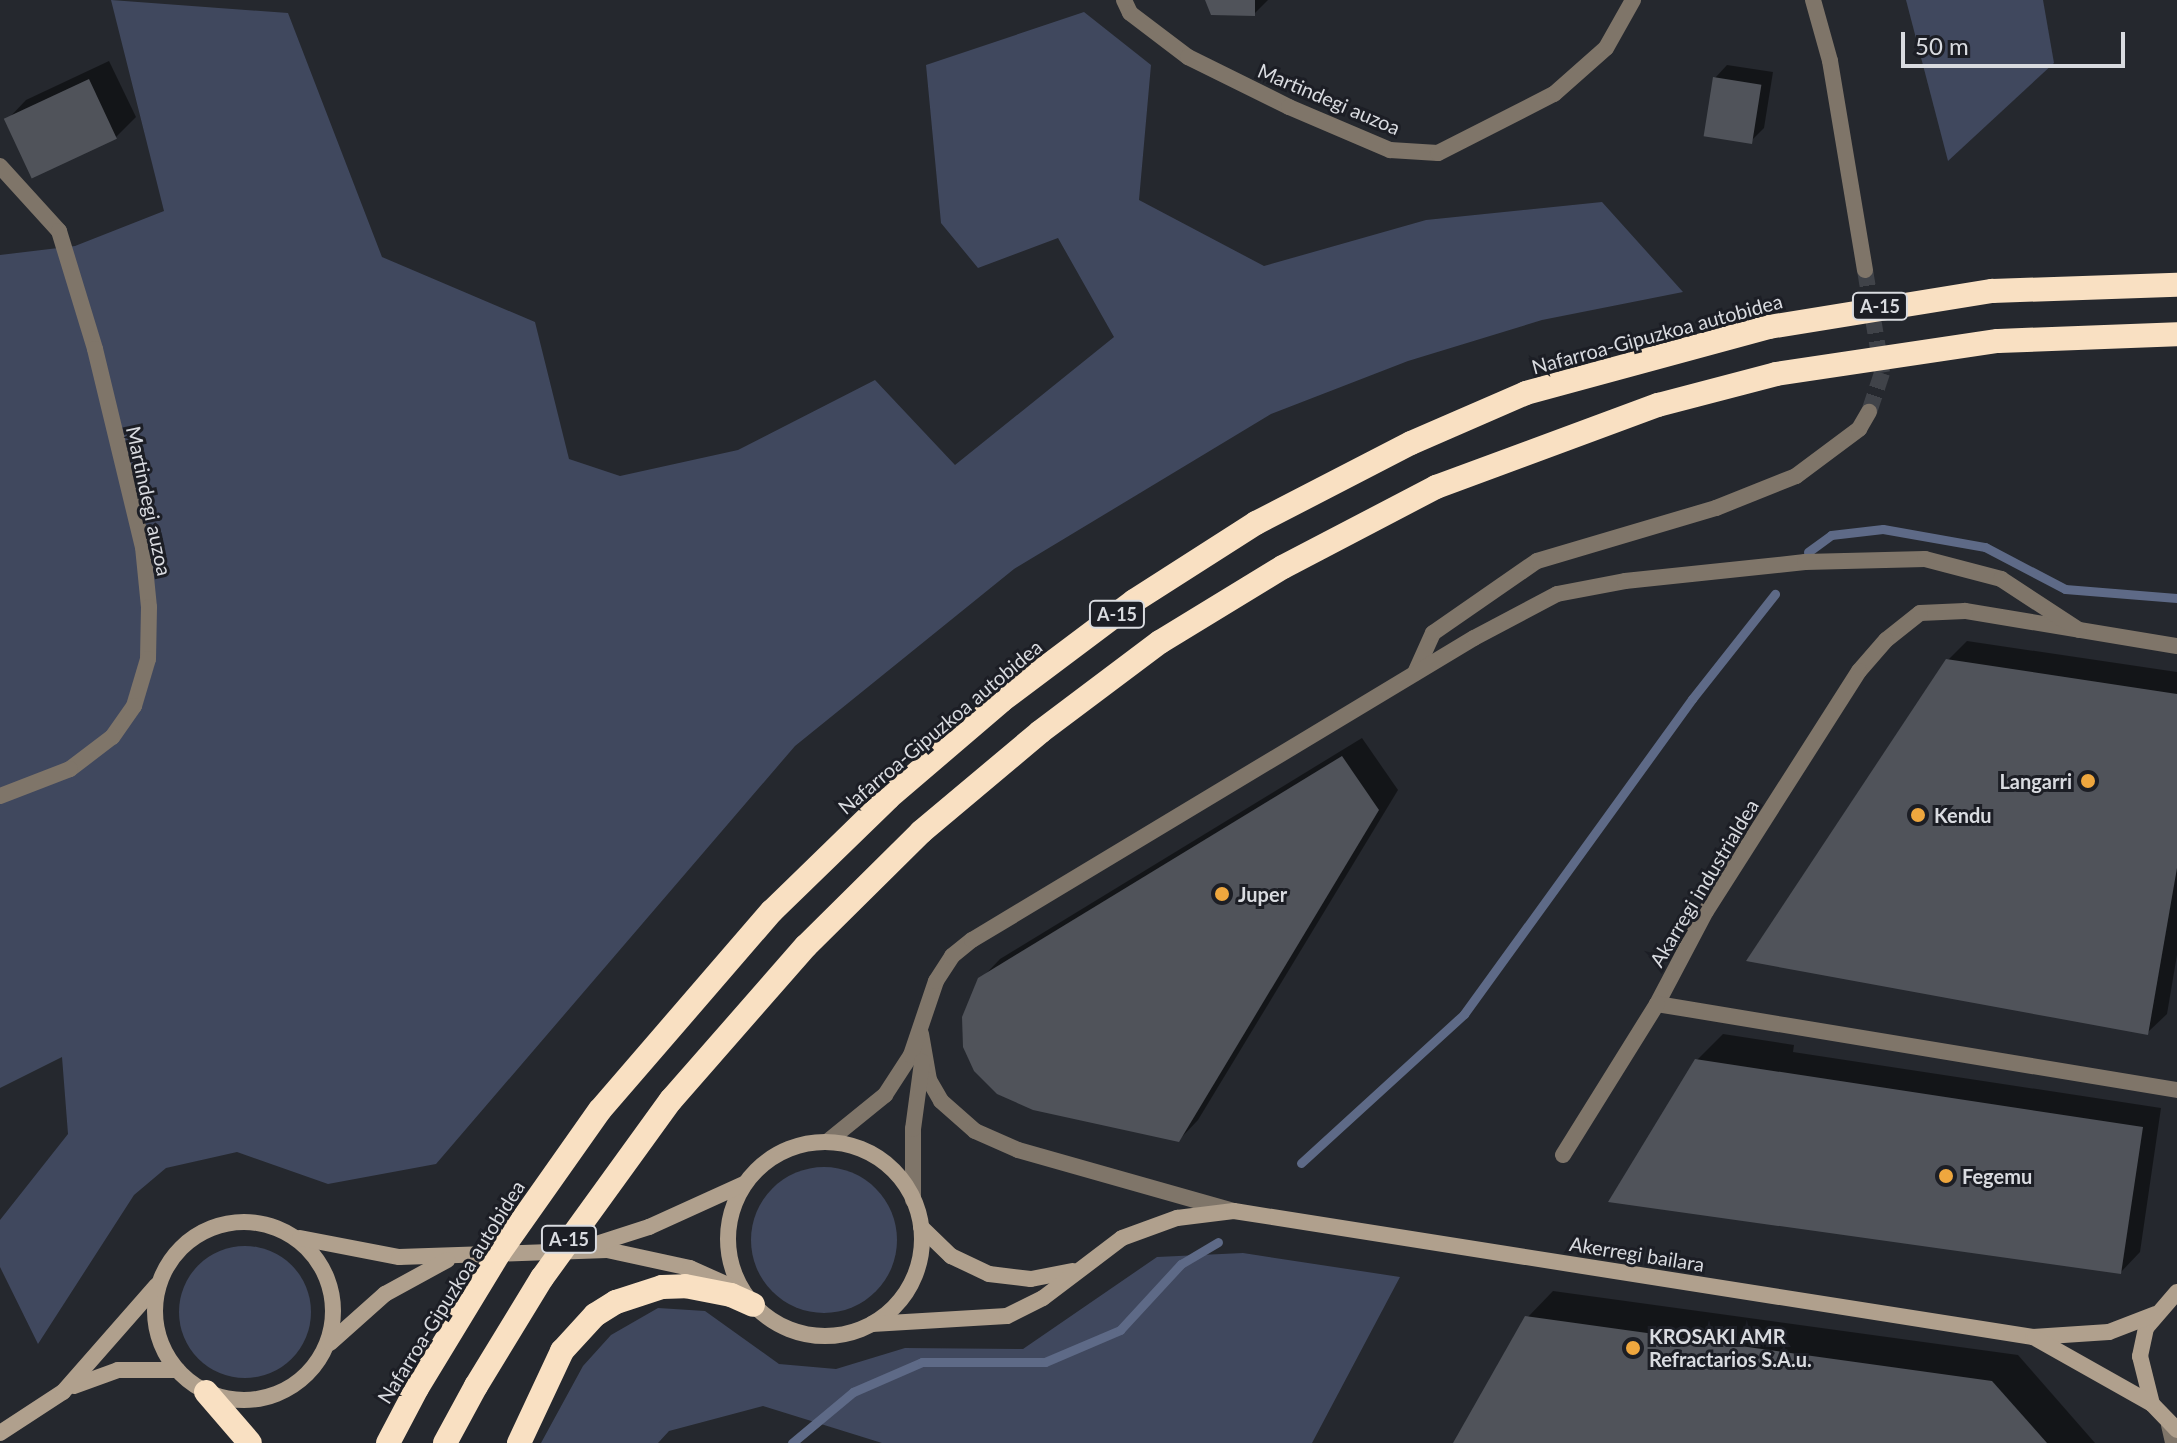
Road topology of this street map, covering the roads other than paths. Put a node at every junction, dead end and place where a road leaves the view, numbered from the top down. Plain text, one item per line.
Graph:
1 (1124, 0) edge
2 (1633, 0) edge
3 (1813, 0) edge
4 (0, 166) edge
5 (1865, 270) tunnel mouth
6 (2177, 285) edge
7 (2177, 334) edge
8 (1869, 412) tunnel mouth
9 (2079, 630) junction
10 (2177, 646) edge
11 (1415, 673) junction
12 (0, 796) edge
13 (1657, 1004) junction
14 (921, 1028) junction
15 (923, 1055) junction
16 (2177, 1090) edge
17 (827, 1142) junction
18 (1563, 1155) dead end
19 (745, 1183) junction
20 (913, 1200) junction
21 (1234, 1211) junction
22 (921, 1227) junction
23 (291, 1235) junction
24 (578, 1248) junction
25 (456, 1257) junction
26 (1073, 1271) junction
27 (160, 1281) junction
28 (2177, 1292) edge
29 (747, 1298) junction
30 (2156, 1314) junction
31 (872, 1324) junction
32 (2033, 1337) junction
33 (327, 1347) junction
34 (177, 1370) junction
35 (63, 1392) junction
36 (206, 1392) junction
37 (2152, 1404) junction
38 (2173, 1428) edge
39 (0, 1433) edge
40 (250, 1443) edge
41 (388, 1443) edge
42 (445, 1443) edge
43 (519, 1443) edge
44 (2173, 1443) edge

1 - 2 street, Martindegi auzoa
3 - 5 street
4 - 12 street, Martindegi auzoa
6 - 41 highway, Nafarroa-Gipuzkoa autobidea / A-15, bridge
7 - 42 highway, A-15, bridge
8 - 11 street
9 - 10 street, Akarregi industrialdea
9 - 11 street
9 - 13 street, Akarregi industrialdea
11 - 14 street
13 - 16 street
13 - 18 street, Akarregi industrialdea
14 - 15 street
14 - 17 street
15 - 20 street
15 - 21 street
17 - 19 main road
17 - 20 main road
19 - 24 main road
19 - 29 main road
20 - 22 main road
21 - 26 main road, Akerregi bailara
21 - 32 main road, Akerregi bailara
22 - 26 main road
22 - 31 main road
23 - 25 main road
23 - 27 main road
23 - 33 main road
24 - 25 main road
24 - 29 main road
25 - 33 main road
26 - 31 main road
27 - 34 main road
27 - 35 main road
28 - 30 main road
29 - 31 main road
29 - 43 highway
30 - 32 main road
30 - 37 main road
32 - 37 main road
33 - 36 main road
34 - 35 main road
34 - 36 main road
35 - 39 main road
36 - 40 highway
37 - 38 main road
38 - 44 street

